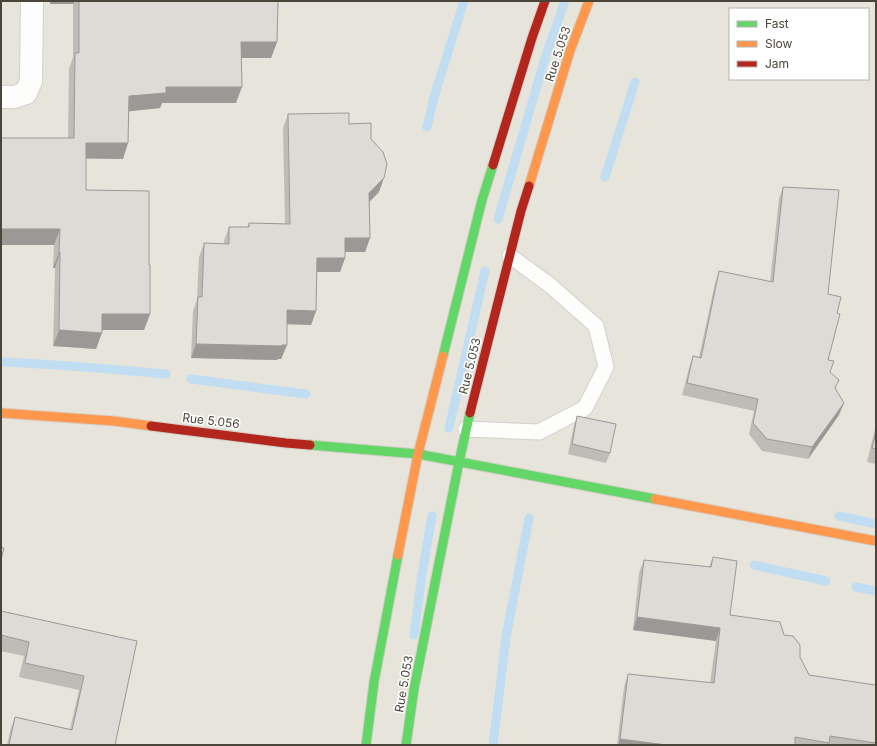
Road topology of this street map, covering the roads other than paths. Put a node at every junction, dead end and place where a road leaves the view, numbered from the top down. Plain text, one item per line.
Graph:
1 (32, 1) edge
2 (545, 1) edge
3 (589, 1) edge
4 (1, 97) edge
5 (510, 256) junction
6 (1, 413) edge
7 (466, 429) junction
8 (418, 454) junction
9 (458, 462) junction
10 (876, 541) edge
11 (366, 745) edge
12 (406, 745) edge

1 - 4 street
2 - 8 main road
3 - 5 main road, Rue 5.053
5 - 7 main road, Rue 5.053
5 - 7 lane
6 - 8 main road, Rue 5.056
7 - 9 main road, Rue 5.053
8 - 9 main road, Rue 5.056
8 - 11 main road
9 - 10 main road, Rue 5.056
9 - 12 main road, Rue 5.053

